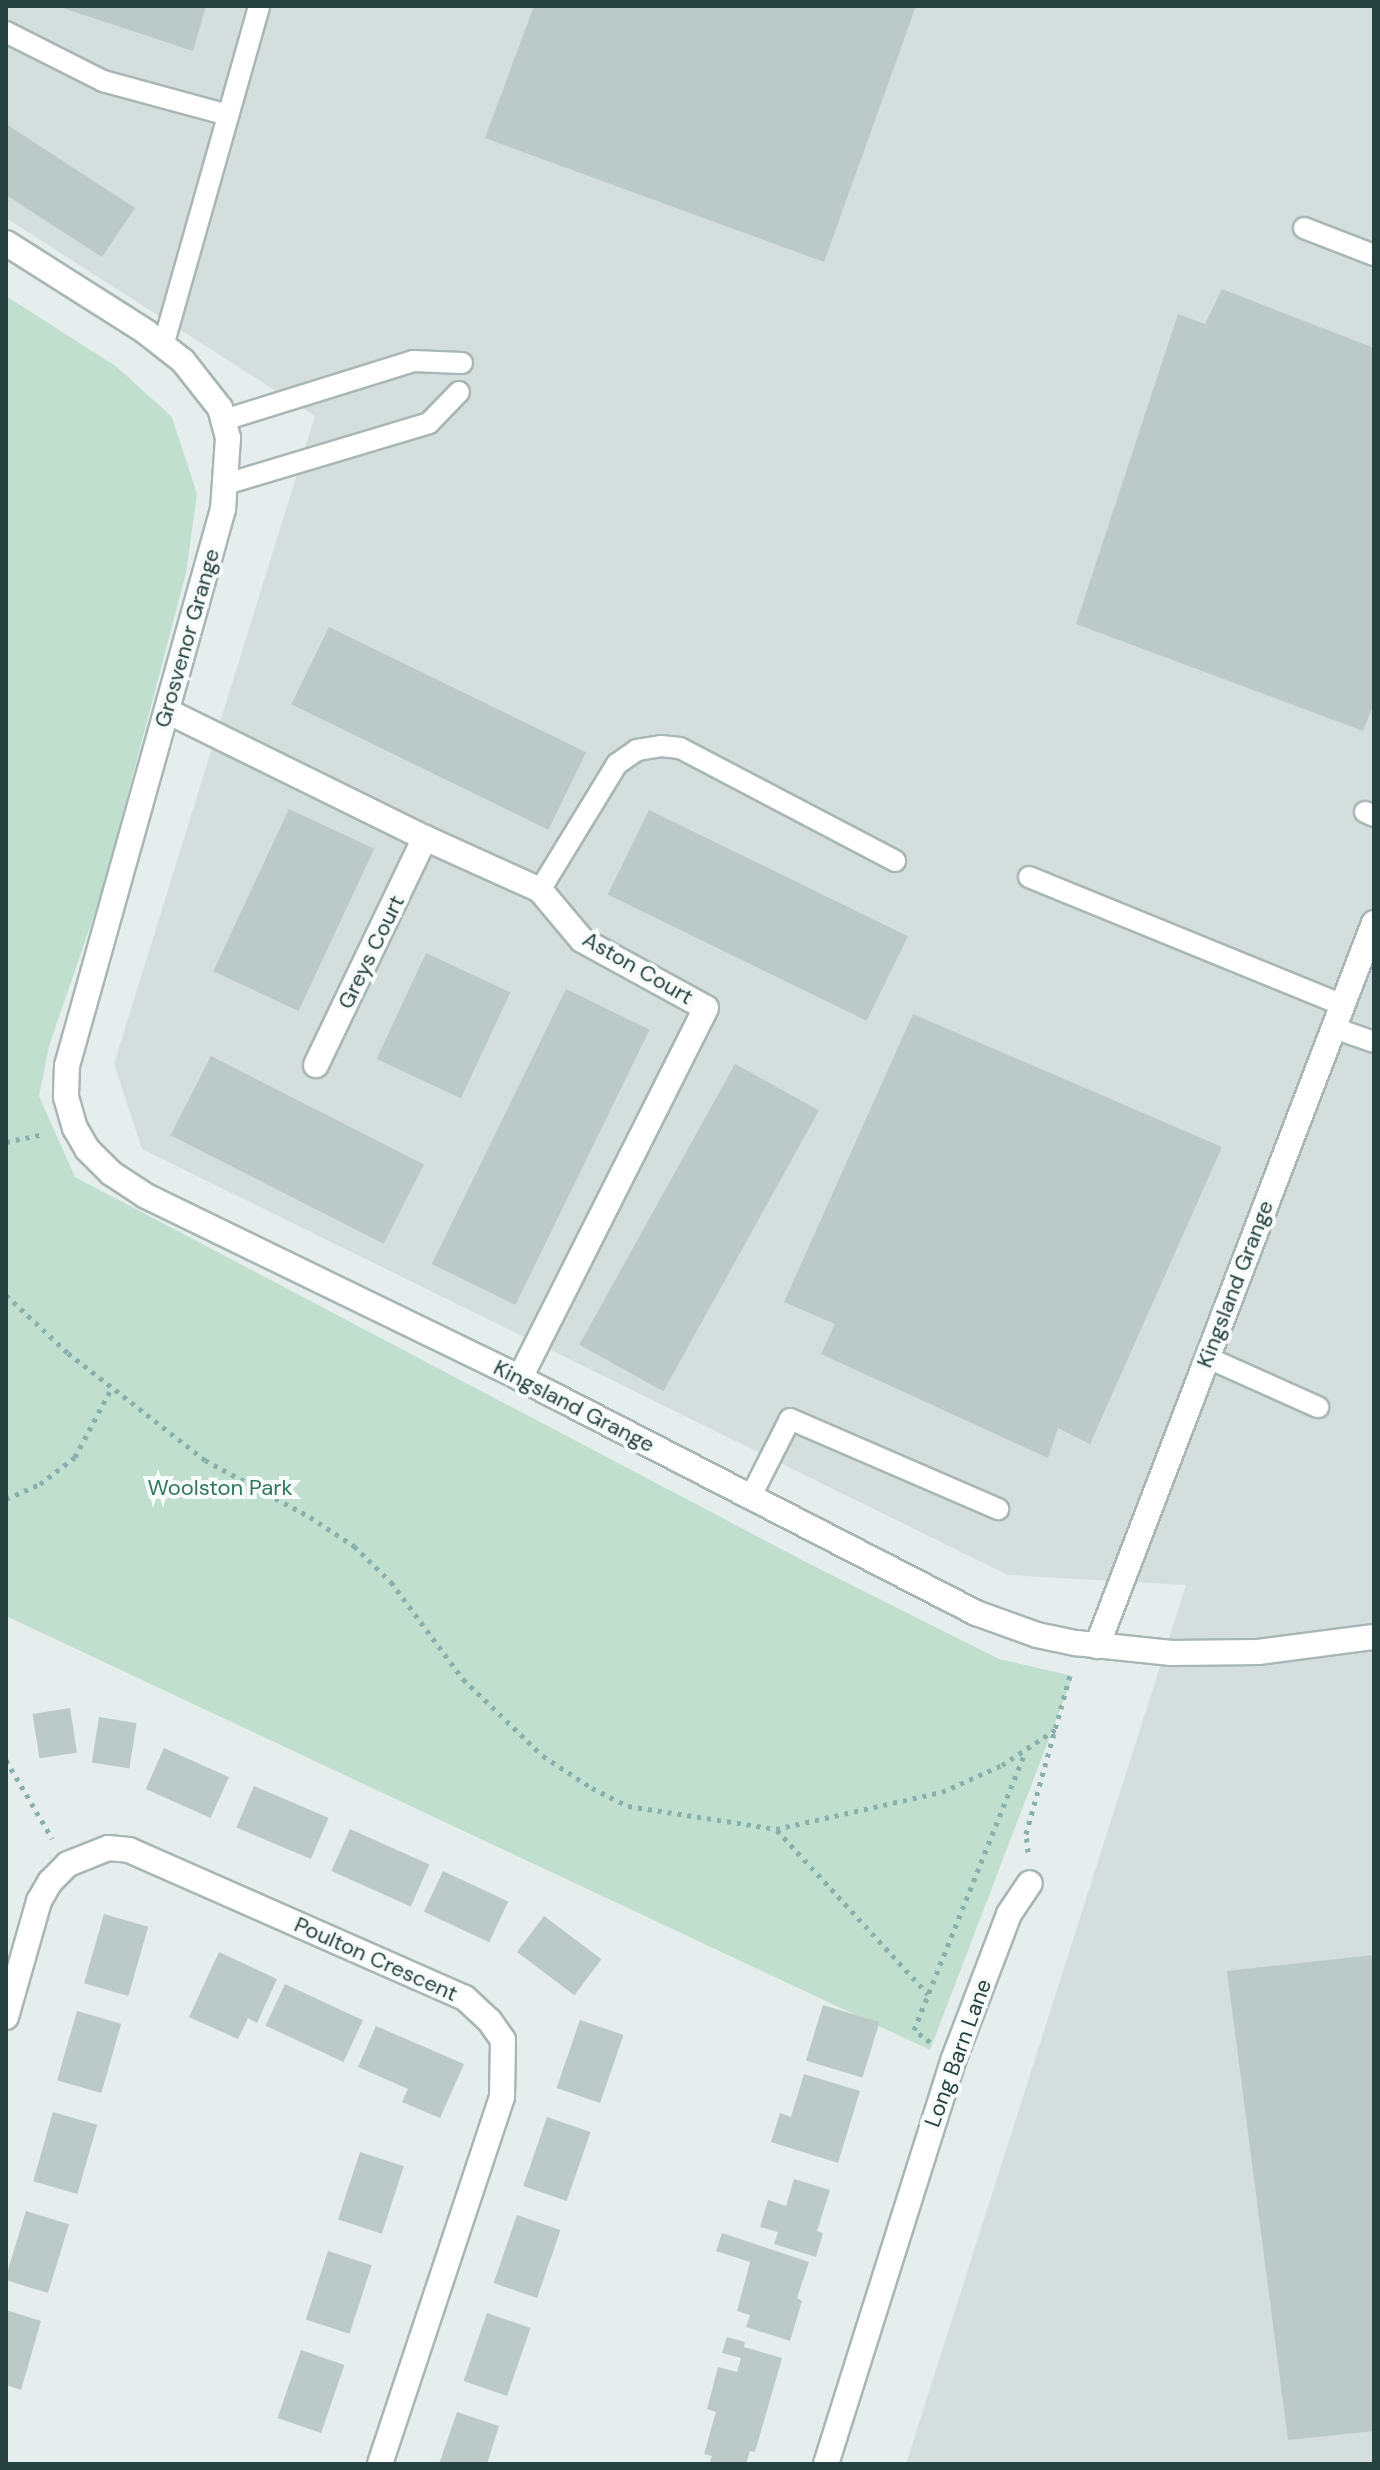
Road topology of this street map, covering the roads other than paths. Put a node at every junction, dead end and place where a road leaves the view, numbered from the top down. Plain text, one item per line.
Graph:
1 (259, 6) edge
2 (6, 32) edge
3 (228, 115) junction
4 (1304, 228) dead end
5 (6, 243) edge
6 (1374, 255) edge
7 (163, 346) junction
8 (462, 363) dead end
9 (459, 392) dead end
10 (224, 420) junction
11 (226, 484) junction
12 (167, 711) junction
13 (425, 838) junction
14 (895, 861) dead end
15 (1029, 877) dead end
16 (540, 890) junction
17 (1374, 923) edge
18 (1343, 1005) junction
19 (1334, 1028) junction
20 (1374, 1042) edge
21 (316, 1065) dead end
22 (75, 1128) joint
23 (1206, 1357) junction
24 (520, 1378) junction
25 (1318, 1407) dead end
26 (751, 1496) junction
27 (998, 1509) dead end
28 (1374, 1637) edge
29 (1086, 1645) junction
30 (1030, 1883) road end
31 (6, 2017) edge
32 (380, 2464) edge
33 (826, 2464) edge

1 - 3 lane
2 - 3 lane
3 - 7 lane
4 - 6 lane
5 - 7 street, Grosvenor Grange
7 - 10 street, Grosvenor Grange
8 - 10 lane
9 - 11 lane
10 - 11 street, Grosvenor Grange
11 - 12 street, Grosvenor Grange
12 - 13 street, Aston Court
12 - 22 street, Grosvenor Grange
13 - 16 street, Aston Court
13 - 21 street, Greys Court
14 - 16 lane
15 - 18 lane
16 - 24 street, Aston Court
17 - 18 street, Kingsland Grange
18 - 19 street, Kingsland Grange
19 - 20 lane
19 - 23 street, Kingsland Grange
22 - 24 street, Kingsland Grange
23 - 25 lane
23 - 29 street, Kingsland Grange
24 - 26 street, Kingsland Grange
26 - 27 lane
26 - 29 street, Kingsland Grange
28 - 29 street, Kingsland Grange
30 - 33 street, Long Barn Lane
31 - 32 street, Poulton Crescent

